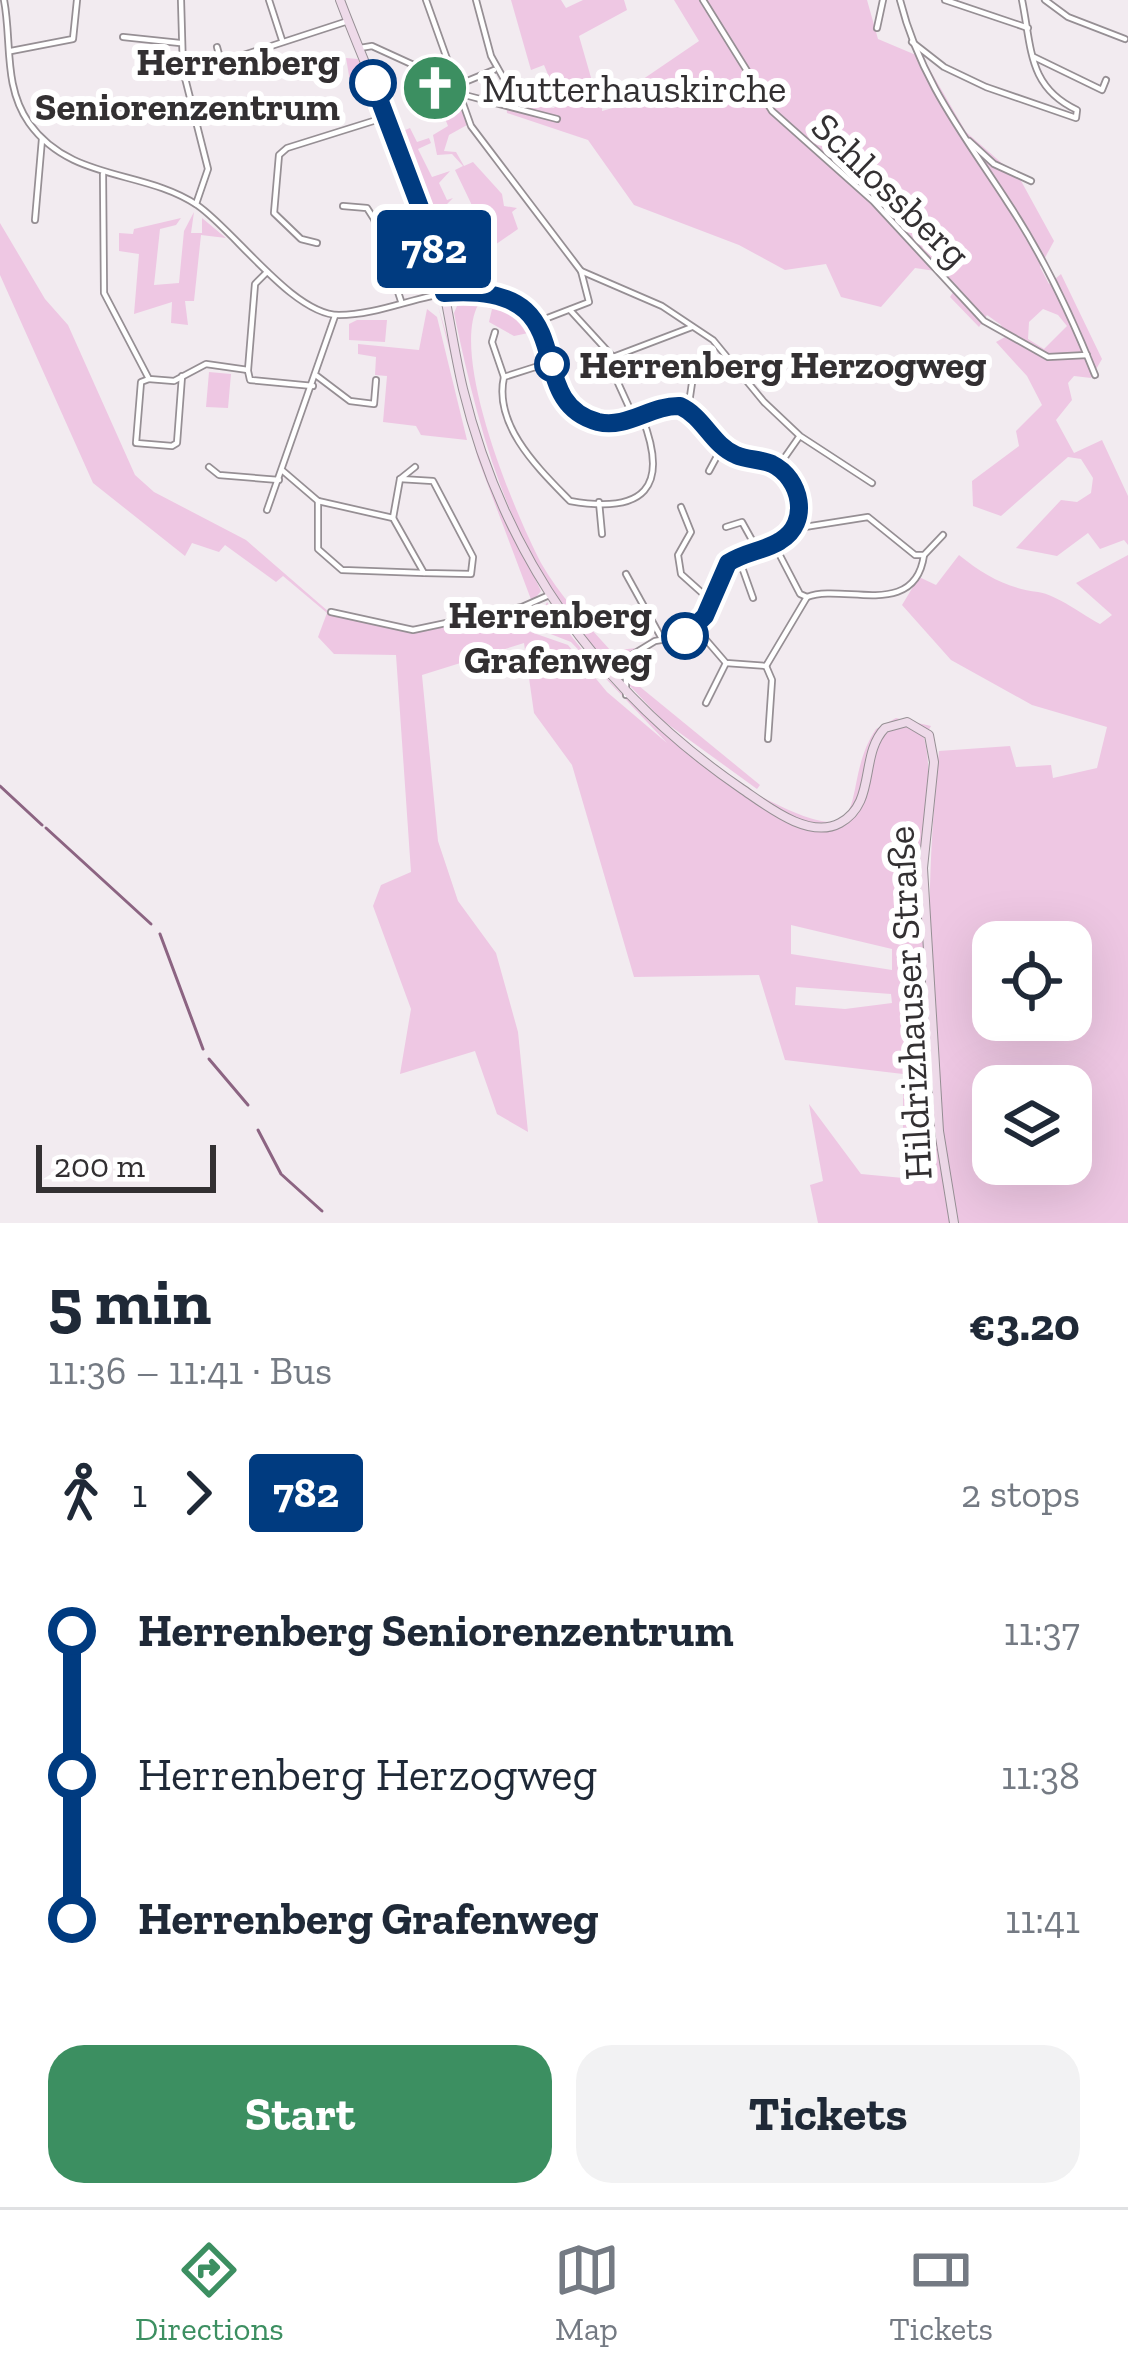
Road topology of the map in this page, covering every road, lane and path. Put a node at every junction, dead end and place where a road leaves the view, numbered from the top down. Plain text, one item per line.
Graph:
1 (4, 0) edge
2 (76, 0) edge
3 (181, 0) edge
4 (269, 0) edge
5 (340, 0) edge
6 (427, 0) edge
7 (476, 0) edge
8 (703, 0) edge
9 (883, 0) edge
10 (900, 0) edge
11 (945, 0) edge
12 (1022, 0) edge
13 (1045, 0) edge
14 (348, 21) junction
15 (877, 28) dead end
16 (1028, 28) junction
17 (122, 37) dead end
18 (910, 40) junction
19 (1125, 40) edge
20 (283, 41) junction
21 (180, 43) junction
22 (217, 47) dead end
23 (359, 49) junction
24 (8, 51) junction
25 (1034, 57) junction
26 (222, 62) junction
27 (496, 68) junction
28 (225, 76) dead end
29 (1106, 80) dead end
30 (455, 87) junction
31 (535, 101) dead end
32 (117, 107) dead end
33 (193, 112) junction
34 (386, 117) junction
35 (557, 119) dead end
36 (960, 134) junction
37 (42, 139) junction
38 (103, 174) junction
39 (1031, 182) dead end
40 (196, 204) junction
41 (343, 206) dead end
42 (35, 220) dead end
43 (457, 234) dead end
44 (317, 243) dead end
45 (267, 272) junction
46 (581, 272) junction
47 (444, 293) junction
48 (497, 293) junction
49 (401, 301) junction
50 (573, 309) junction
51 (335, 316) junction
52 (537, 322) junction
53 (692, 327) junction
54 (495, 332) dead end
55 (1087, 355) junction
56 (613, 357) junction
57 (551, 362) junction
58 (248, 370) junction
59 (182, 376) junction
60 (317, 376) junction
61 (1095, 376) dead end
62 (504, 377) junction
63 (148, 379) junction
64 (376, 380) dead end
65 (692, 382) dead end
66 (313, 386) junction
67 (688, 410) junction
68 (638, 417) junction
69 (800, 436) junction
70 (722, 447) junction
71 (208, 467) dead end
72 (415, 467) dead end
73 (778, 467) junction
74 (283, 471) junction
75 (709, 471) dead end
76 (400, 479) junction
77 (279, 480) junction
78 (872, 483) dead end
79 (318, 501) junction
80 (599, 502) junction
81 (681, 507) dead end
82 (267, 511) dead end
83 (393, 518) junction
84 (726, 527) dead end
85 (793, 530) junction
86 (602, 534) dead end
87 (944, 535) dead end
88 (774, 544) junction
89 (758, 549) junction
90 (924, 555) junction
91 (738, 556) junction
92 (424, 573) junction
93 (626, 574) dead end
94 (548, 596) junction
95 (807, 597) junction
96 (753, 598) dead end
97 (710, 600) junction
98 (331, 612) dead end
99 (695, 627) junction
100 (662, 639) junction
101 (626, 657) junction
102 (726, 663) junction
103 (766, 665) junction
104 (605, 672) junction
105 (626, 695) junction
106 (706, 703) dead end
107 (768, 739) dead end
108 (954, 1223) edge

1 - 24 street
2 - 24 street
3 - 21 street
4 - 20 street
5 - 14 main road, Hildrizhauser Straße
6 - 30 street
7 - 27 street
8 - 55 street, Schlossberg
9 - 15 street
10 - 18 street
11 - 16 street
12 - 16 street
13 - 19 street
14 - 20 street
14 - 23 main road, Hildrizhauser Straße
16 - 25 street
17 - 21 street
18 - 25 street
18 - 36 street
20 - 26 street
21 - 33 street
22 - 26 street
23 - 30 street
23 - 34 main road, Hildrizhauser Straße
24 - 37 street
25 - 29 street
26 - 28 street
27 - 30 street
27 - 31 street
30 - 35 street
30 - 46 street
32 - 33 street
33 - 40 street
34 - 44 street
34 - 47 main road, Hildrizhauser Straße
36 - 39 street
36 - 55 street
37 - 38 street
37 - 42 street
38 - 40 street
38 - 63 street
40 - 45 street
41 - 49 street
43 - 48 street
45 - 51 street
45 - 58 street
46 - 50 street
46 - 53 street
47 - 48 street
47 - 49 street
47 - 94 main road, Hildrizhauser Straße
48 - 52 street
49 - 51 street
50 - 52 street
50 - 56 street
51 - 60 street
52 - 57 street
53 - 56 street
53 - 69 street
54 - 62 street
55 - 61 street
56 - 68 street
57 - 62 street
57 - 68 street
58 - 59 street
58 - 66 street
59 - 63 street
59 - 63 street
60 - 64 street
60 - 66 street
62 - 80 street
65 - 67 street
66 - 74 street
67 - 68 street
67 - 70 street
68 - 80 street
69 - 73 street
69 - 78 street
70 - 73 street
70 - 75 street
71 - 77 street
72 - 76 street
73 - 85 street
74 - 77 street
74 - 79 street
76 - 83 street
76 - 92 street
77 - 82 street
79 - 83 street
79 - 92 street
80 - 86 street
81 - 97 street
83 - 92 street
84 - 89 street
85 - 88 street
85 - 90 street
87 - 90 street
88 - 89 street
88 - 95 street
89 - 91 street
90 - 95 street
91 - 96 street
91 - 97 street
93 - 100 street
94 - 98 street
94 - 104 main road, Hildrizhauser Straße
95 - 103 street
97 - 99 street
99 - 100 street
99 - 102 street
100 - 101 street
101 - 104 street
101 - 105 street
102 - 103 street
102 - 106 street
103 - 107 street
104 - 105 main road, Hildrizhauser Straße
105 - 108 main road, Hildrizhauser Straße

